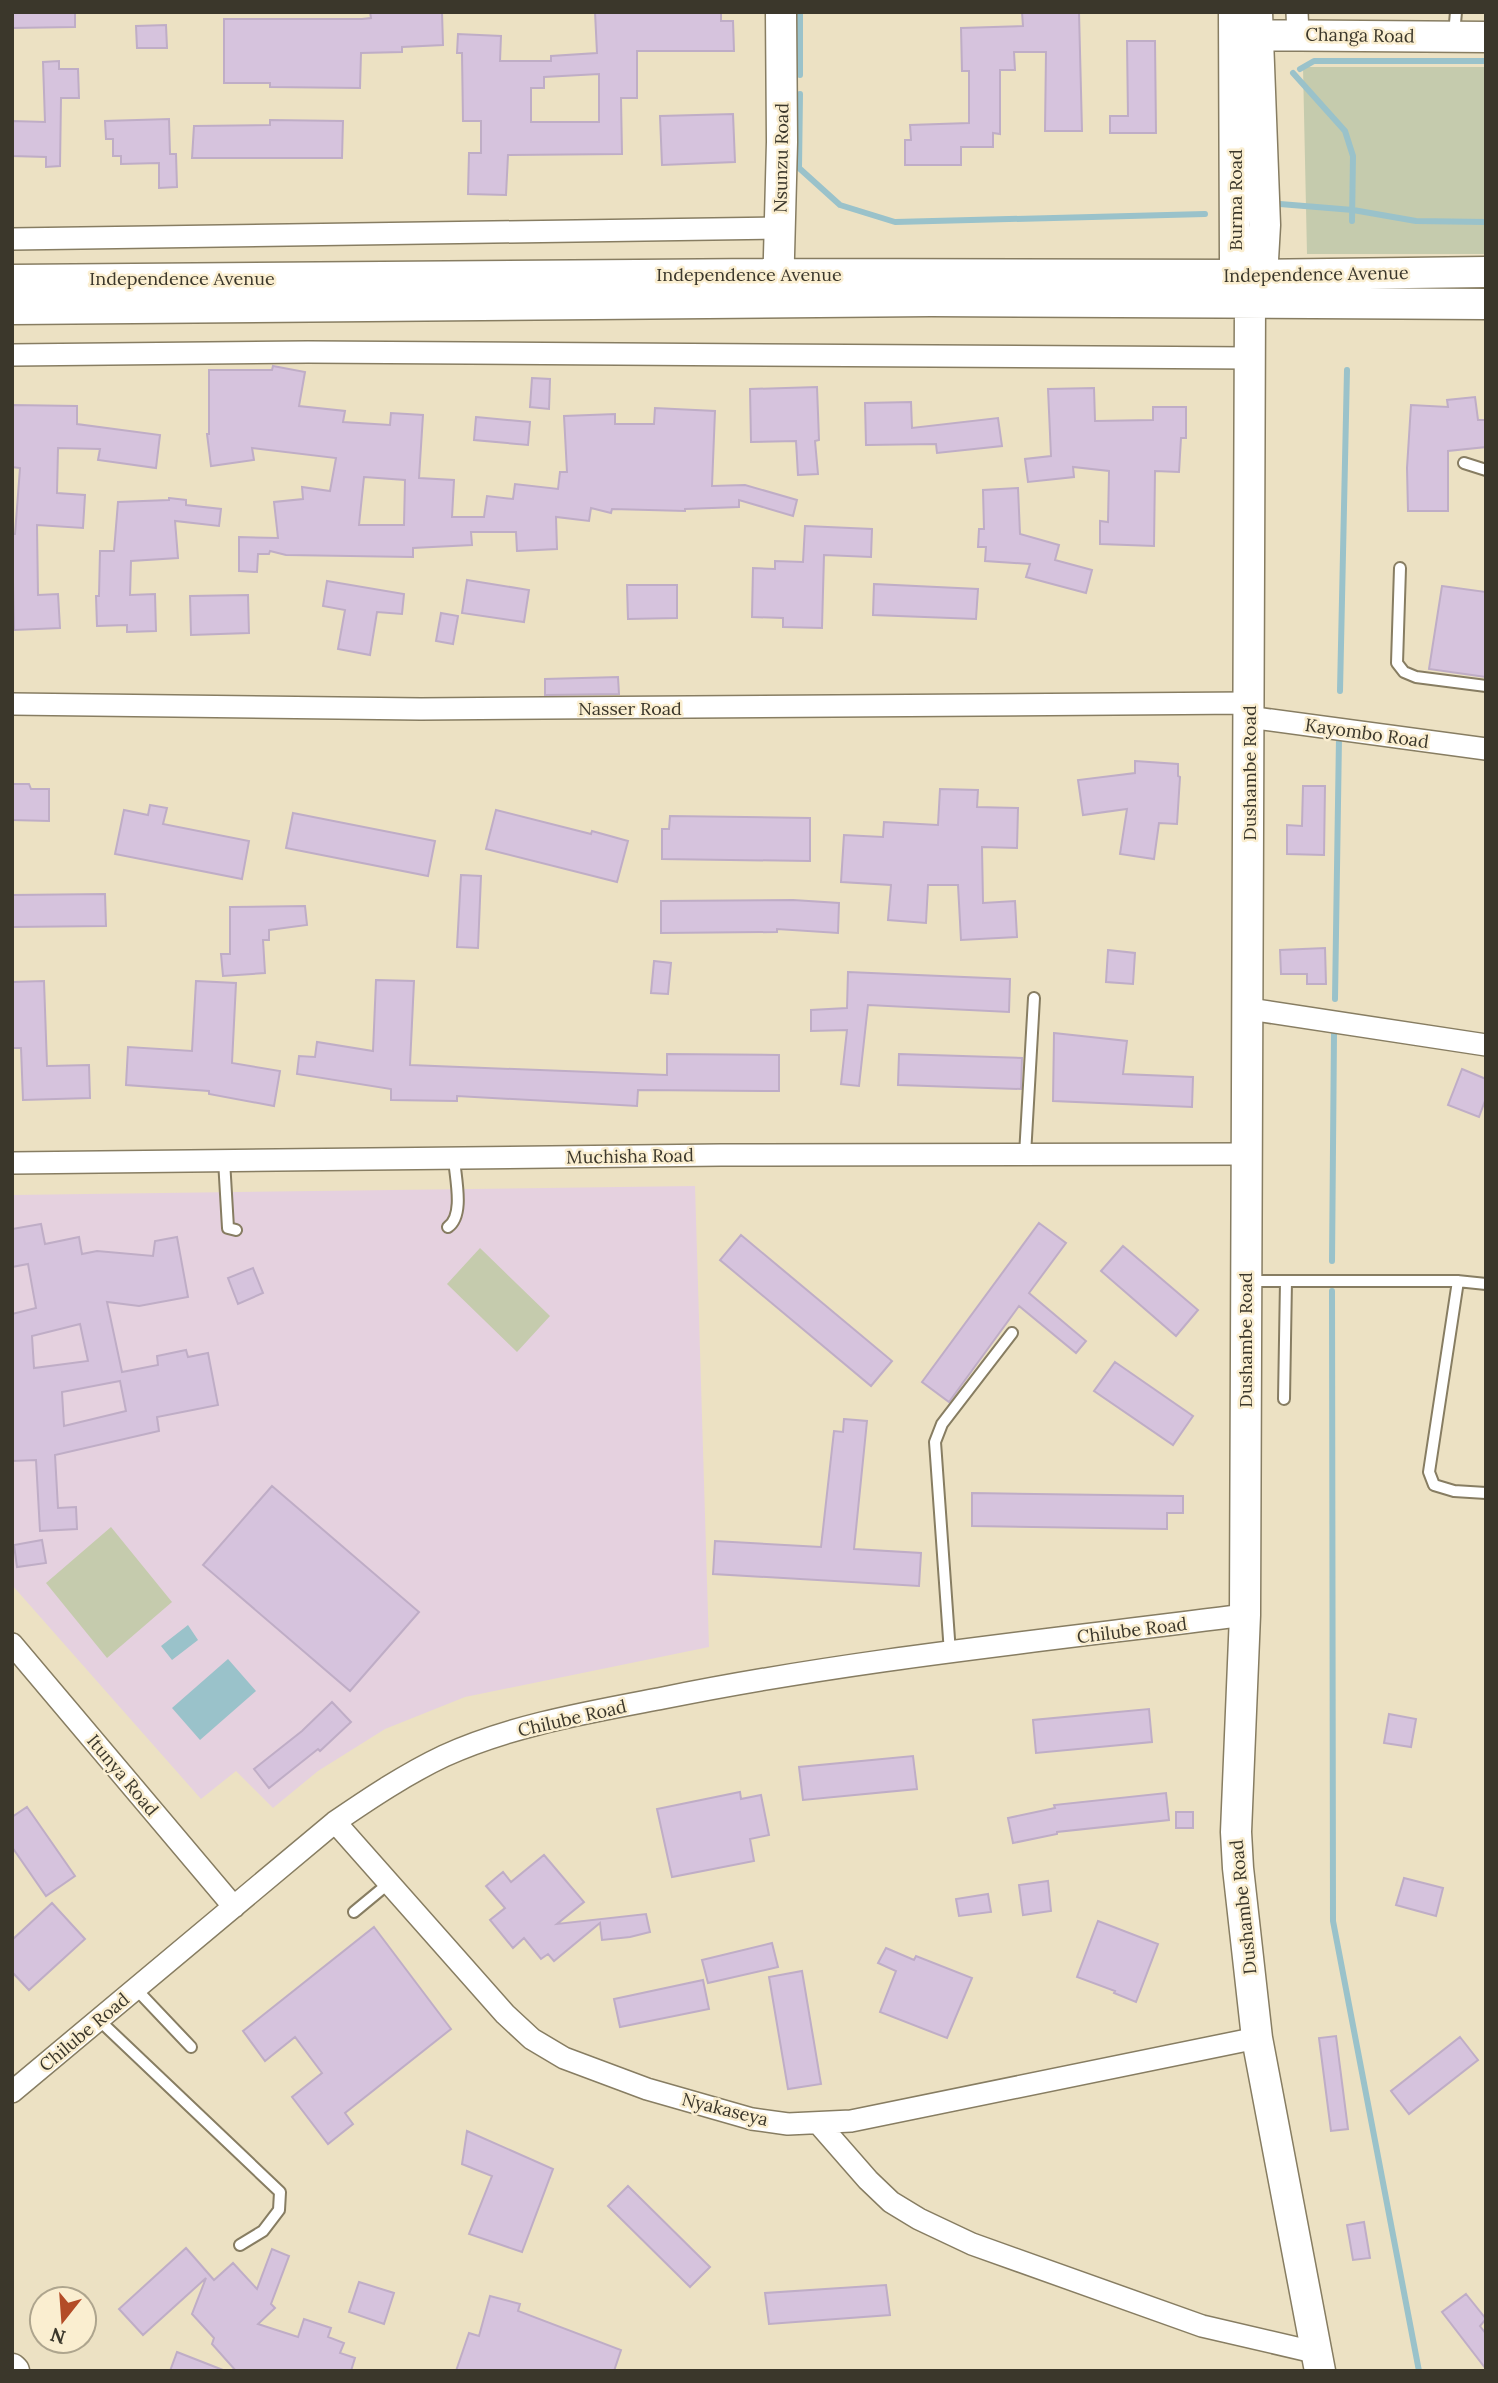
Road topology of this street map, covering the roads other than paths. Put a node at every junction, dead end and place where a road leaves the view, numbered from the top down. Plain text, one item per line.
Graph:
1 (781, 12) edge
2 (1246, 23) edge
3 (1298, 23) edge
4 (1455, 24) edge
5 (1486, 37) edge
6 (780, 228) junction
7 (12, 239) edge
8 (1486, 272) edge
9 (779, 274) junction
10 (12, 280) edge
11 (1250, 284) junction
12 (777, 304) junction
13 (1486, 304) edge
14 (12, 309) edge
15 (12, 355) edge
16 (1250, 358) junction
17 (1464, 463) dead end
18 (1486, 470) edge
19 (1400, 568) dead end
20 (1486, 686) edge
21 (12, 704) edge
22 (1248, 710) junction
23 (1486, 748) edge
24 (1034, 998) dead end
25 (1249, 1009) junction
26 (1486, 1045) edge
27 (1247, 1154) junction
28 (1026, 1155) junction
29 (454, 1158) junction
30 (224, 1160) junction
31 (12, 1163) edge
32 (448, 1227) dead end
33 (236, 1230) dead end
34 (1245, 1281) junction
35 (1286, 1281) junction
36 (1457, 1281) junction
37 (1486, 1284) edge
38 (1012, 1333) dead end
39 (1284, 1399) dead end
40 (1486, 1493) edge
41 (1245, 1615) junction
42 (12, 1644) edge
43 (950, 1653) junction
44 (335, 1822) junction
45 (389, 1883) junction
46 (234, 1907) junction
47 (354, 1912) dead end
48 (136, 1989) junction
49 (99, 2020) junction
50 (1257, 2038) junction
51 (191, 2047) dead end
52 (12, 2092) edge
53 (819, 2124) junction
54 (240, 2245) dead end
55 (1319, 2362) edge

1 - 6 main road, Nsunzu Road
2 - 3 main road, Changa Road
2 - 11 main road, Burma Road
3 - 4 main road, Changa Road
4 - 5 main road, Changa Road
6 - 7 street
6 - 9 main road, Nsunzu Road
8 - 11 main road, Independence Avenue
9 - 10 main road, Independence Avenue
9 - 11 main road, Independence Avenue
9 - 12 main road, Nsunzu Road
11 - 12 main road, Independence Avenue
11 - 13 main road, Independence Avenue
11 - 16 main road, Dushambe Road
12 - 14 main road, Independence Avenue
15 - 16 street
16 - 22 main road, Dushambe Road
17 - 18 lane
19 - 20 lane
21 - 22 street, Nasser Road
22 - 23 street, Kayombo Road
22 - 25 main road, Dushambe Road
24 - 28 lane
25 - 26 street
25 - 27 main road, Dushambe Road
27 - 28 street, Muchisha Road
27 - 34 main road, Dushambe Road
28 - 29 street, Muchisha Road
29 - 30 street, Muchisha Road
29 - 32 lane
30 - 31 street, Muchisha Road
30 - 33 lane
34 - 35 lane
34 - 41 main road, Dushambe Road
35 - 36 lane
35 - 39 lane
36 - 37 lane
36 - 40 lane
38 - 43 lane
41 - 43 street, Chilube Road
41 - 50 main road, Dushambe Road
42 - 46 street, Itunya Road
43 - 44 street, Chilube Road
44 - 45 street, Nyakaseya
44 - 46 street, Chilube Road
45 - 47 lane
45 - 53 street, Nyakaseya
46 - 48 street, Chilube Road
48 - 49 street, Chilube Road
48 - 51 lane
49 - 52 street, Chilube Road
49 - 54 lane
50 - 53 street, Nyakaseya
50 - 55 main road, Dushambe Road
53 - 55 street

